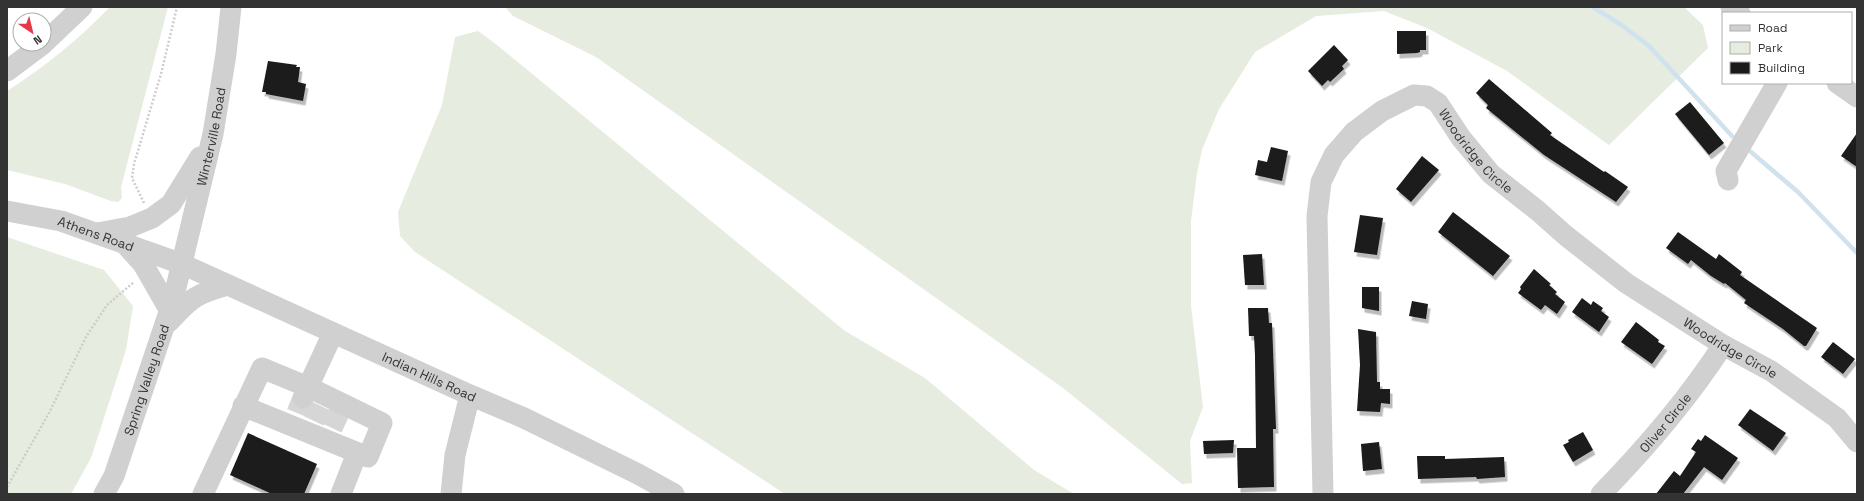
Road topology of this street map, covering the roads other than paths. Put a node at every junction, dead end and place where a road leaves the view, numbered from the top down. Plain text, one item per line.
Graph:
1 (231, 7) edge
2 (75, 10) edge
3 (52, 35) edge
4 (33, 52) edge
5 (7, 71) edge
6 (1776, 84) edge
7 (1838, 84) edge
8 (1857, 97) edge
9 (212, 134) junction
10 (1728, 180) dead end
11 (7, 211) edge
12 (96, 234) junction
13 (124, 244) junction
14 (182, 264) junction
15 (228, 285) junction
16 (167, 320) junction
17 (333, 333) junction
18 (1723, 345) junction
19 (470, 395) junction
20 (243, 406) junction
21 (317, 414) junction
22 (1857, 442) edge
23 (357, 453) junction
24 (104, 494) edge
25 (203, 494) edge
26 (341, 494) edge
27 (451, 494) edge
28 (674, 494) edge
29 (1323, 494) edge
30 (1601, 494) edge

1 - 9 street, Winterville Road
2 - 3 street
4 - 5 street
6 - 10 street
7 - 8 street
9 - 12 street
9 - 14 street, Winterville Road
11 - 12 street, Athens Road
12 - 13 street, Athens Road
13 - 14 street, Athens Road
13 - 16 street
14 - 15 street, Indian Hills Road
14 - 16 street, Spring Valley Road
15 - 16 street
15 - 17 street, Indian Hills Road
16 - 24 street, Spring Valley Road
17 - 19 street, Indian Hills Road
17 - 21 street
18 - 22 street, Woodridge Circle
18 - 29 street, Woodridge Circle
18 - 30 street, Oliver Circle
19 - 27 street
19 - 28 street, Indian Hills Road
20 - 21 street
20 - 21 street
20 - 25 street
21 - 23 street
21 - 23 street
23 - 26 street

